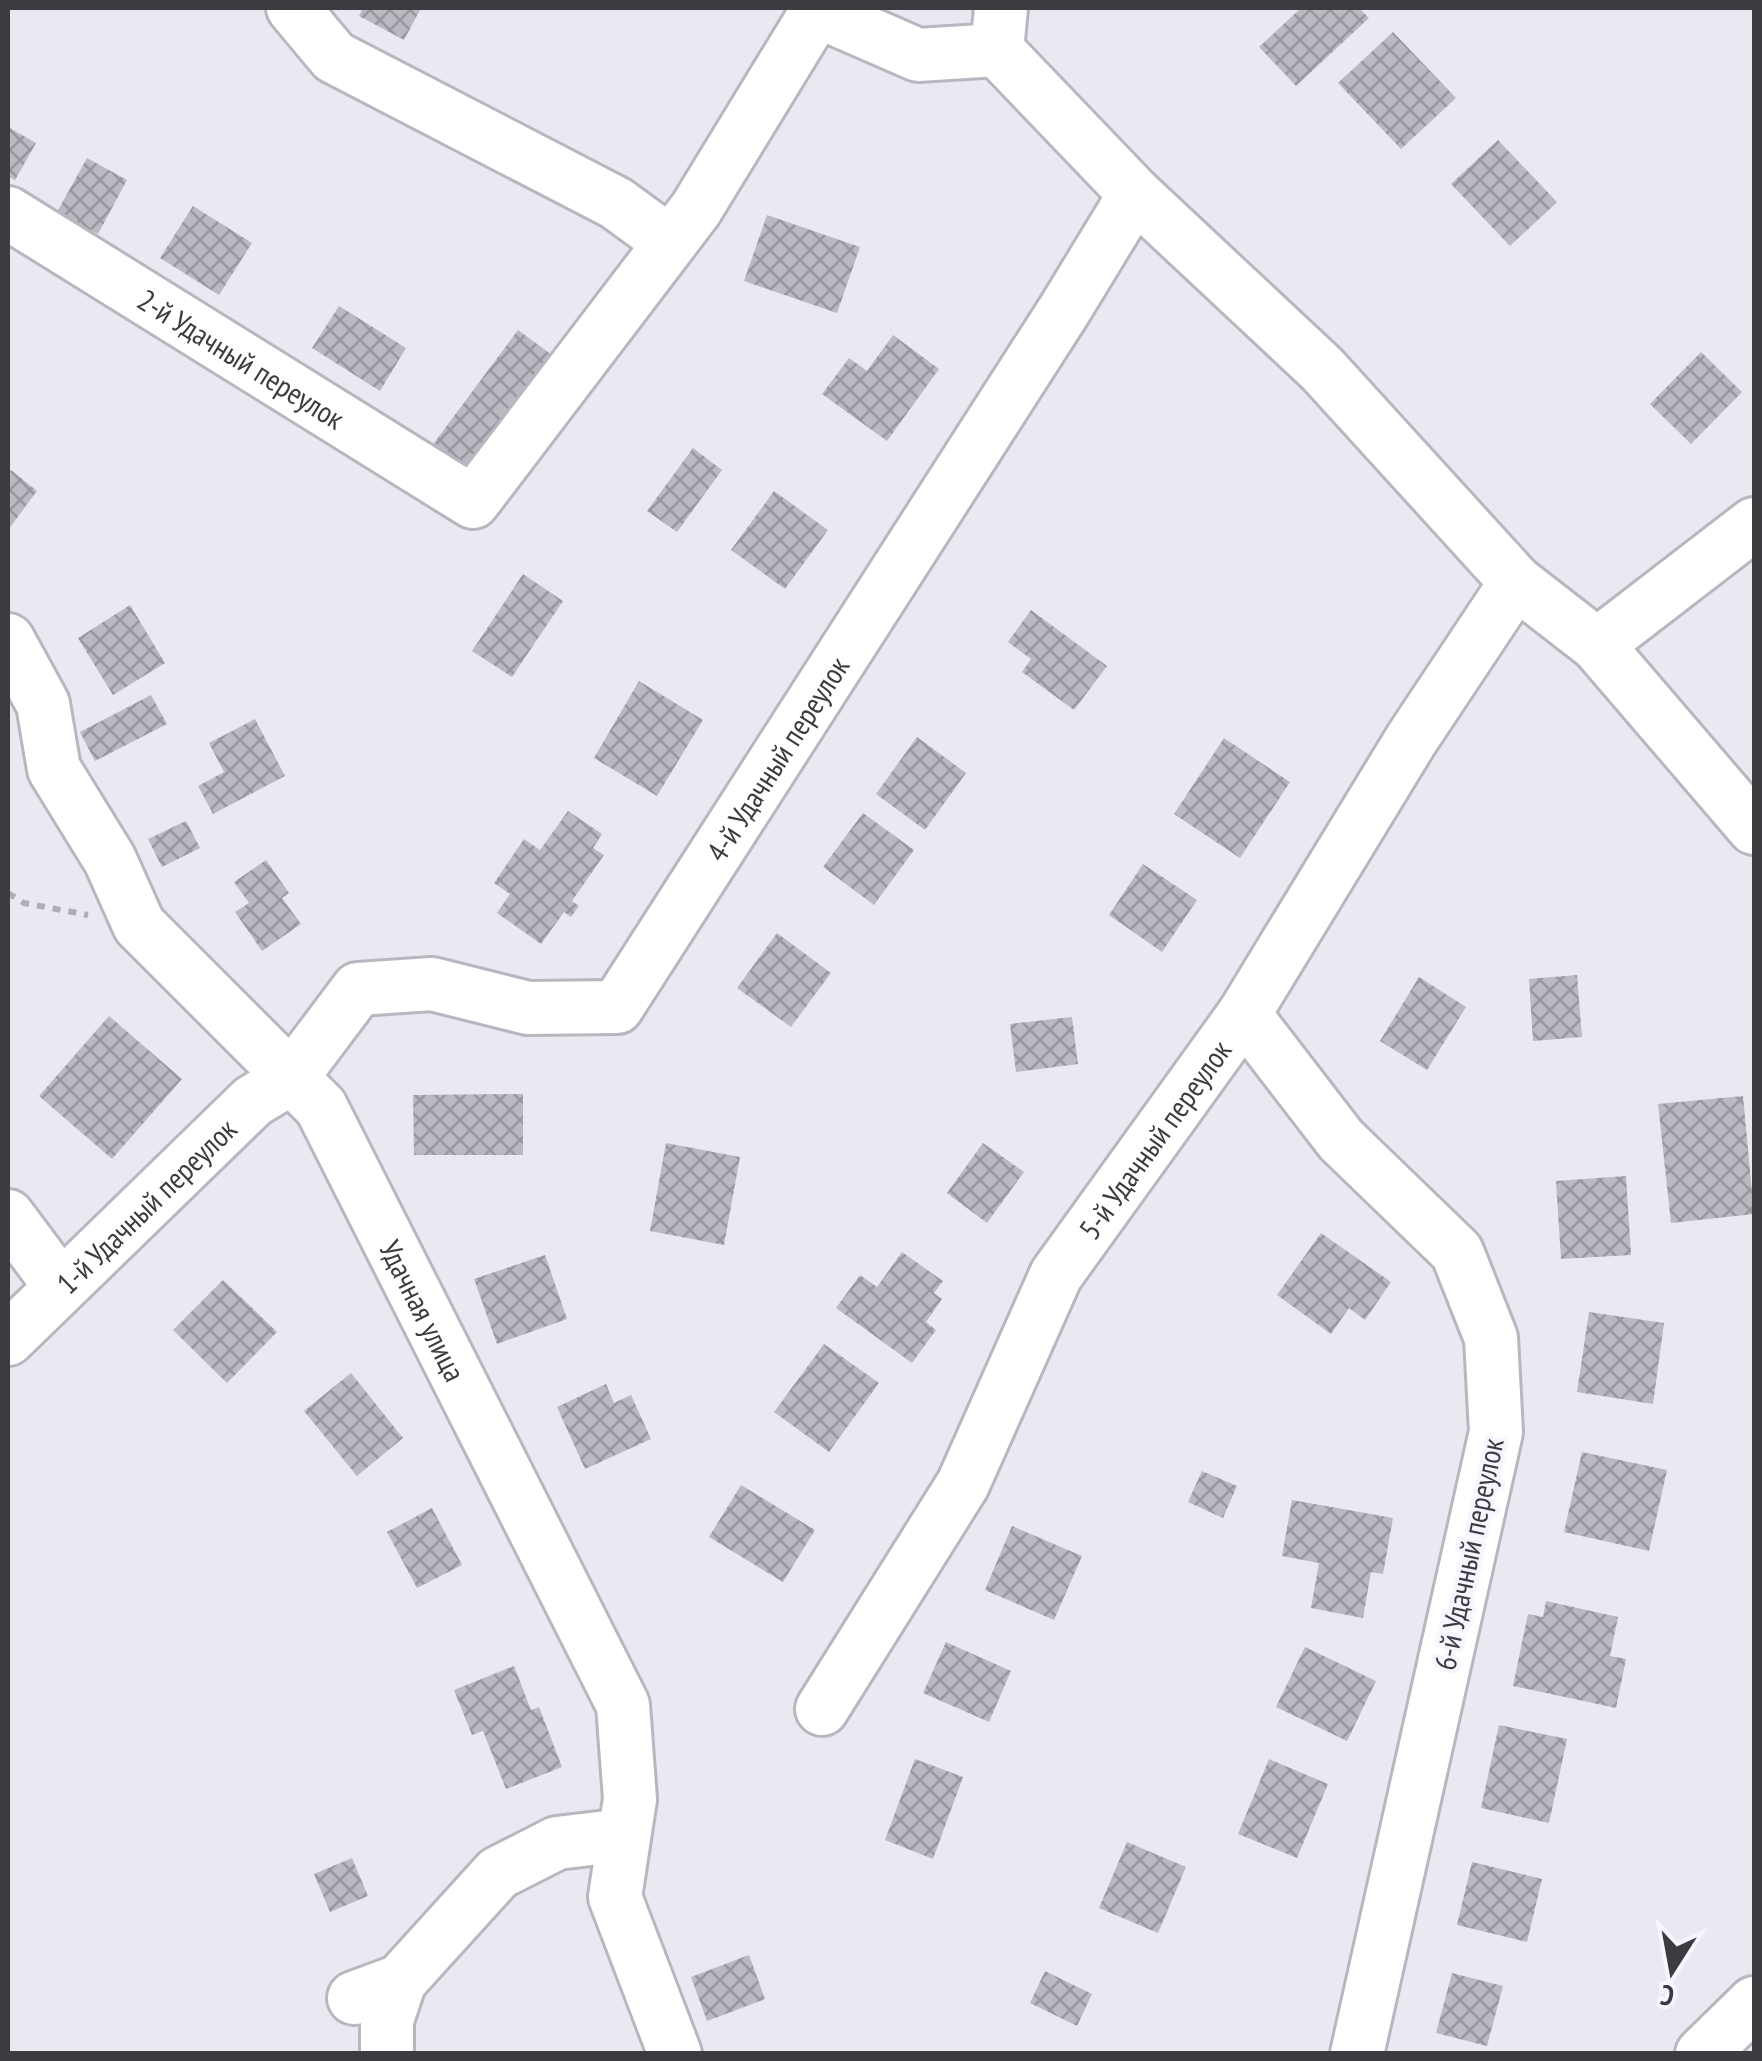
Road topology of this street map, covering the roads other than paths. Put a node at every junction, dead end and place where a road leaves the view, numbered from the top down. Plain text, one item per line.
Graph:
1 (293, 8) edge
2 (999, 28) edge
3 (1135, 194) junction
4 (8, 213) edge
5 (668, 241) junction
6 (1754, 524) edge
7 (1516, 582) junction
8 (8, 640) edge
9 (1597, 645) junction
10 (1754, 828) edge
11 (1244, 1014) junction
12 (292, 1078) junction
13 (8, 1216) edge
14 (61, 1287) junction
15 (8, 1339) edge
16 (822, 1709) dead end
17 (624, 1835) junction
18 (1754, 2003) edge
19 (387, 2054) edge
20 (675, 2054) edge
21 (1357, 2054) edge
22 (1702, 2054) edge

1 - 5 street
2 - 3 street
2 - 5 street
3 - 7 street
3 - 12 street, 4-й Удачный переулок
4 - 5 street, 2-й Удачный переулок
6 - 9 street
7 - 9 street
7 - 11 street, 5-й Удачный переулок
8 - 12 street, Удачная улица
9 - 10 street
11 - 16 street, 5-й Удачный переулок
11 - 21 street, 6-й Удачный переулок
12 - 14 street, 1-й Удачный переулок
12 - 17 street, Удачная улица
13 - 14 street
14 - 15 street, 1-й Удачный переулок
17 - 19 street
17 - 20 street, Удачная улица
18 - 22 street

